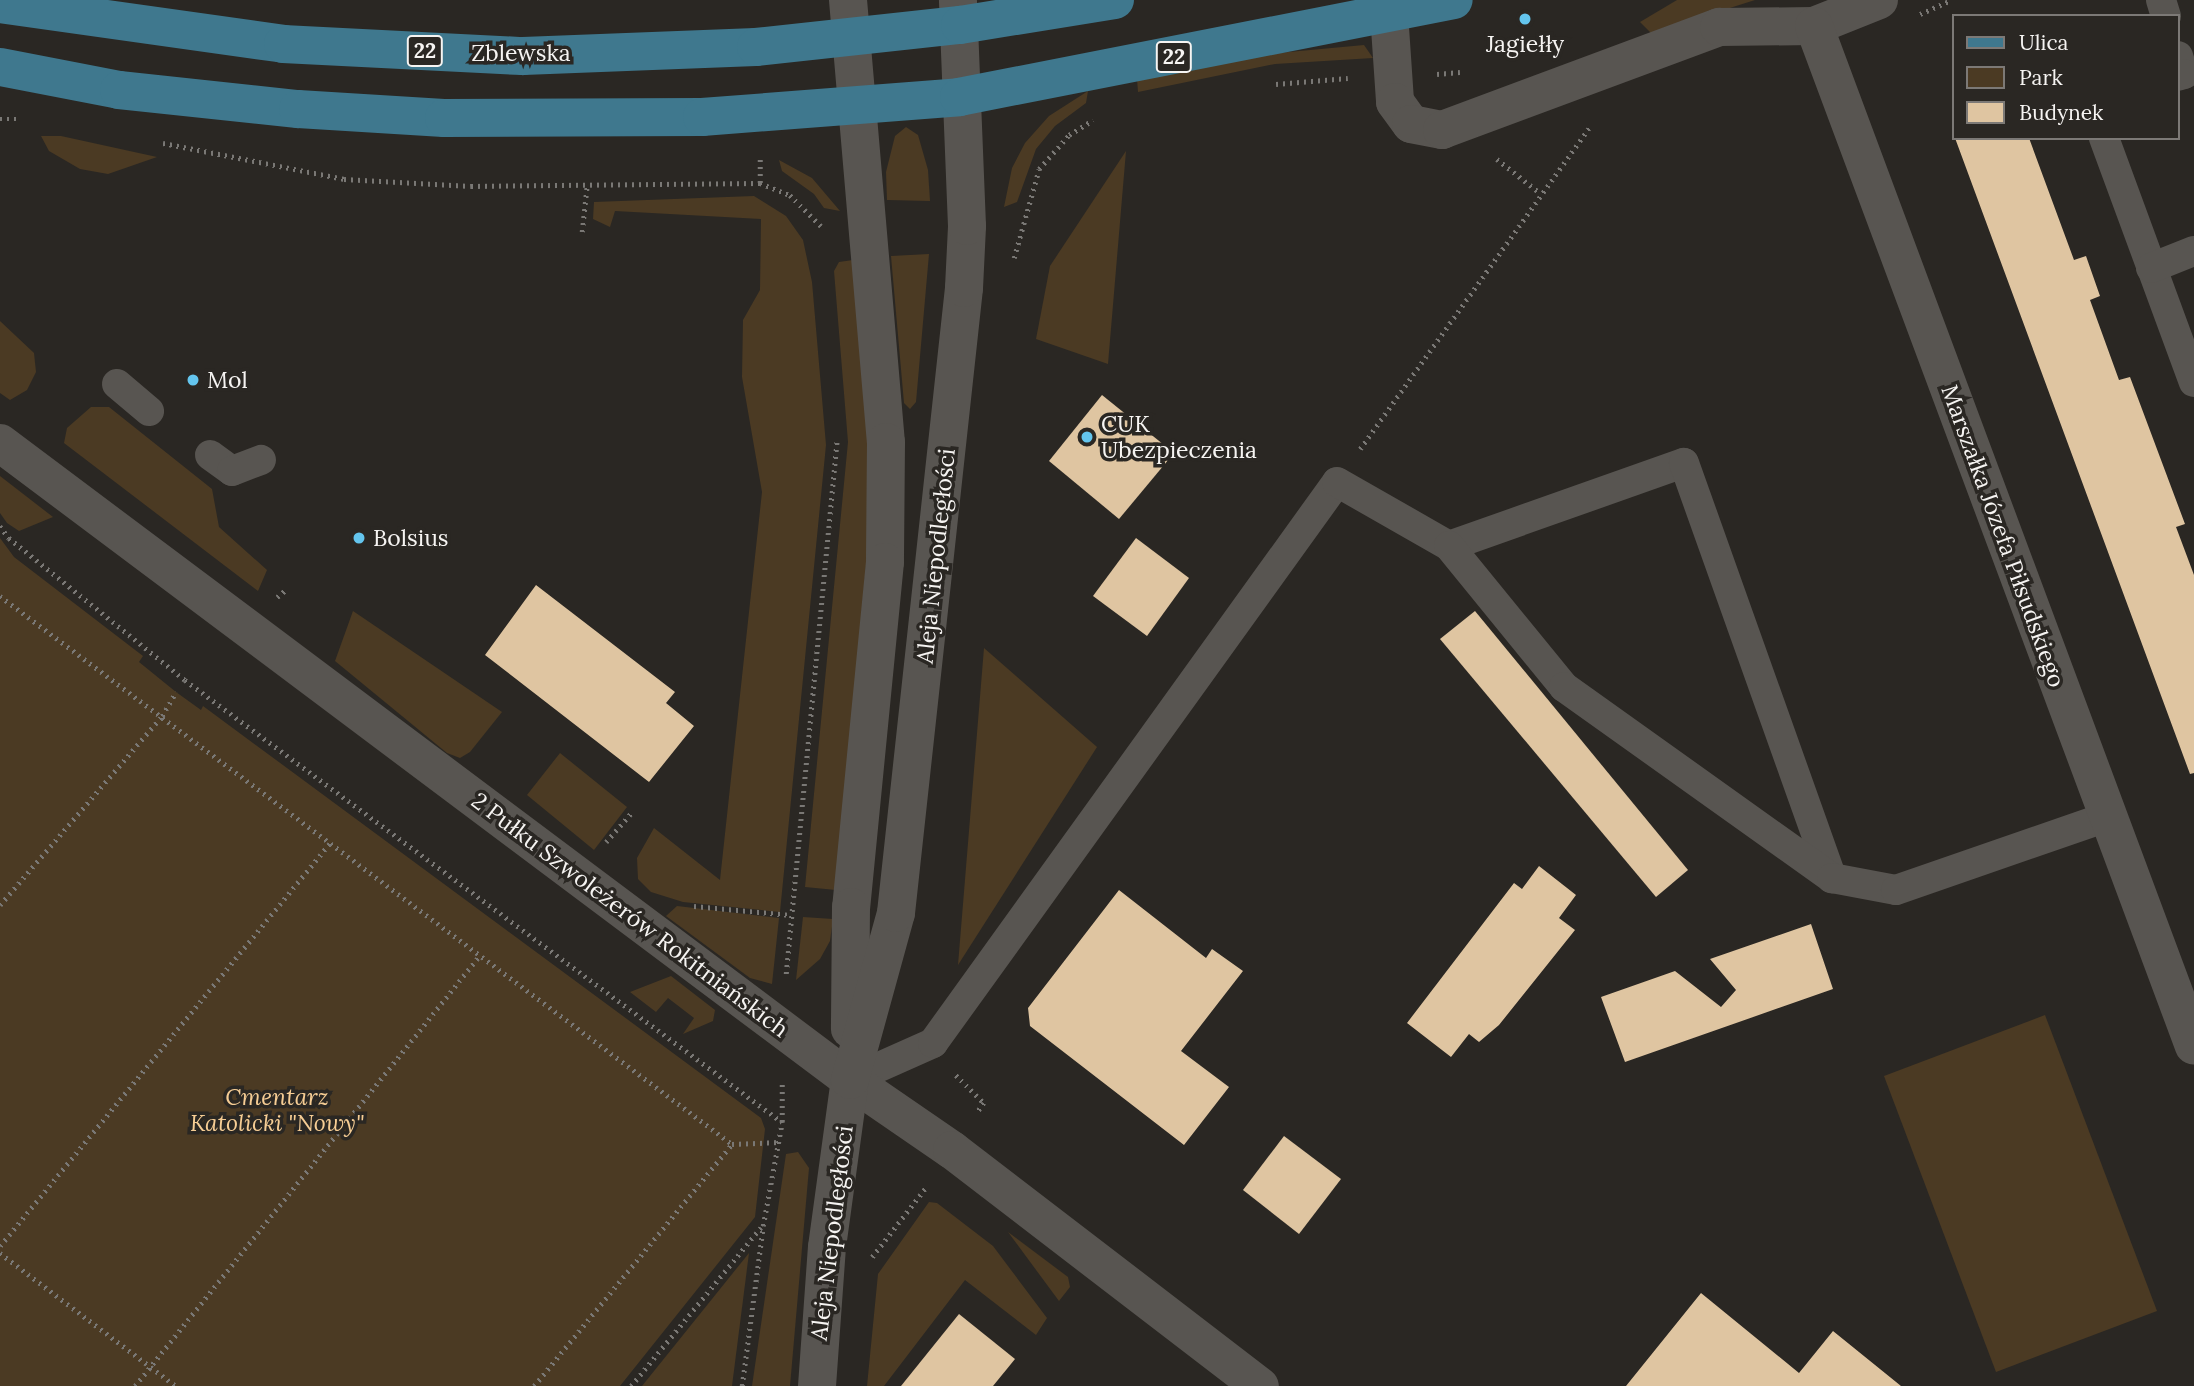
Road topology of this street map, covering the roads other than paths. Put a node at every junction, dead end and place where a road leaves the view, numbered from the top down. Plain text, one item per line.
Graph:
1 (1115, 0) edge
2 (1454, 0) edge
3 (1879, 0) edge
4 (0, 4) edge
5 (97, 10) edge
6 (959, 13) edge
7 (1389, 13) junction
8 (850, 19) edge
9 (1814, 26) junction
10 (0, 67) edge
11 (959, 97) junction
12 (858, 107) junction
13 (2105, 140) edge
14 (2194, 251) edge
15 (2151, 268) junction
16 (2194, 382) edge
17 (117, 384) dead end
18 (149, 411) dead end
19 (0, 443) edge
20 (210, 455) dead end
21 (261, 460) dead end
22 (1449, 546) junction
23 (2107, 817) junction
24 (1832, 878) junction
25 (2194, 1046) edge
26 (850, 1080) junction
27 (817, 1386) edge
28 (1260, 1386) edge

1 - 6 main road, 22
2 - 7 main road, 22
3 - 9 street
4 - 5 main road, Zblewska / 22
5 - 8 main road, Zblewska / 22
6 - 8 main road, Zblewska / 22
6 - 11 street, Aleja Niepodległości
7 - 9 street
7 - 11 main road, 22
8 - 12 street, Aleja Niepodległości
9 - 23 street, Marszałka Józefa Piłsudskiego
10 - 12 main road, 22
11 - 12 main road, 22
11 - 26 street, Aleja Niepodległości
12 - 26 street, Aleja Niepodległości
13 - 15 lane
14 - 15 lane
15 - 16 lane
17 - 18 lane
19 - 26 street, 2 Pułku Szwoleżerów Rokitniańskich
20 - 21 lane
22 - 24 lane
22 - 24 lane
22 - 26 lane
23 - 24 lane
23 - 25 street, Marszałka Józefa Piłsudskiego
26 - 27 street, Aleja Niepodległości
26 - 28 street, 2 Pułku Szwoleżerów Rokitniańskich

